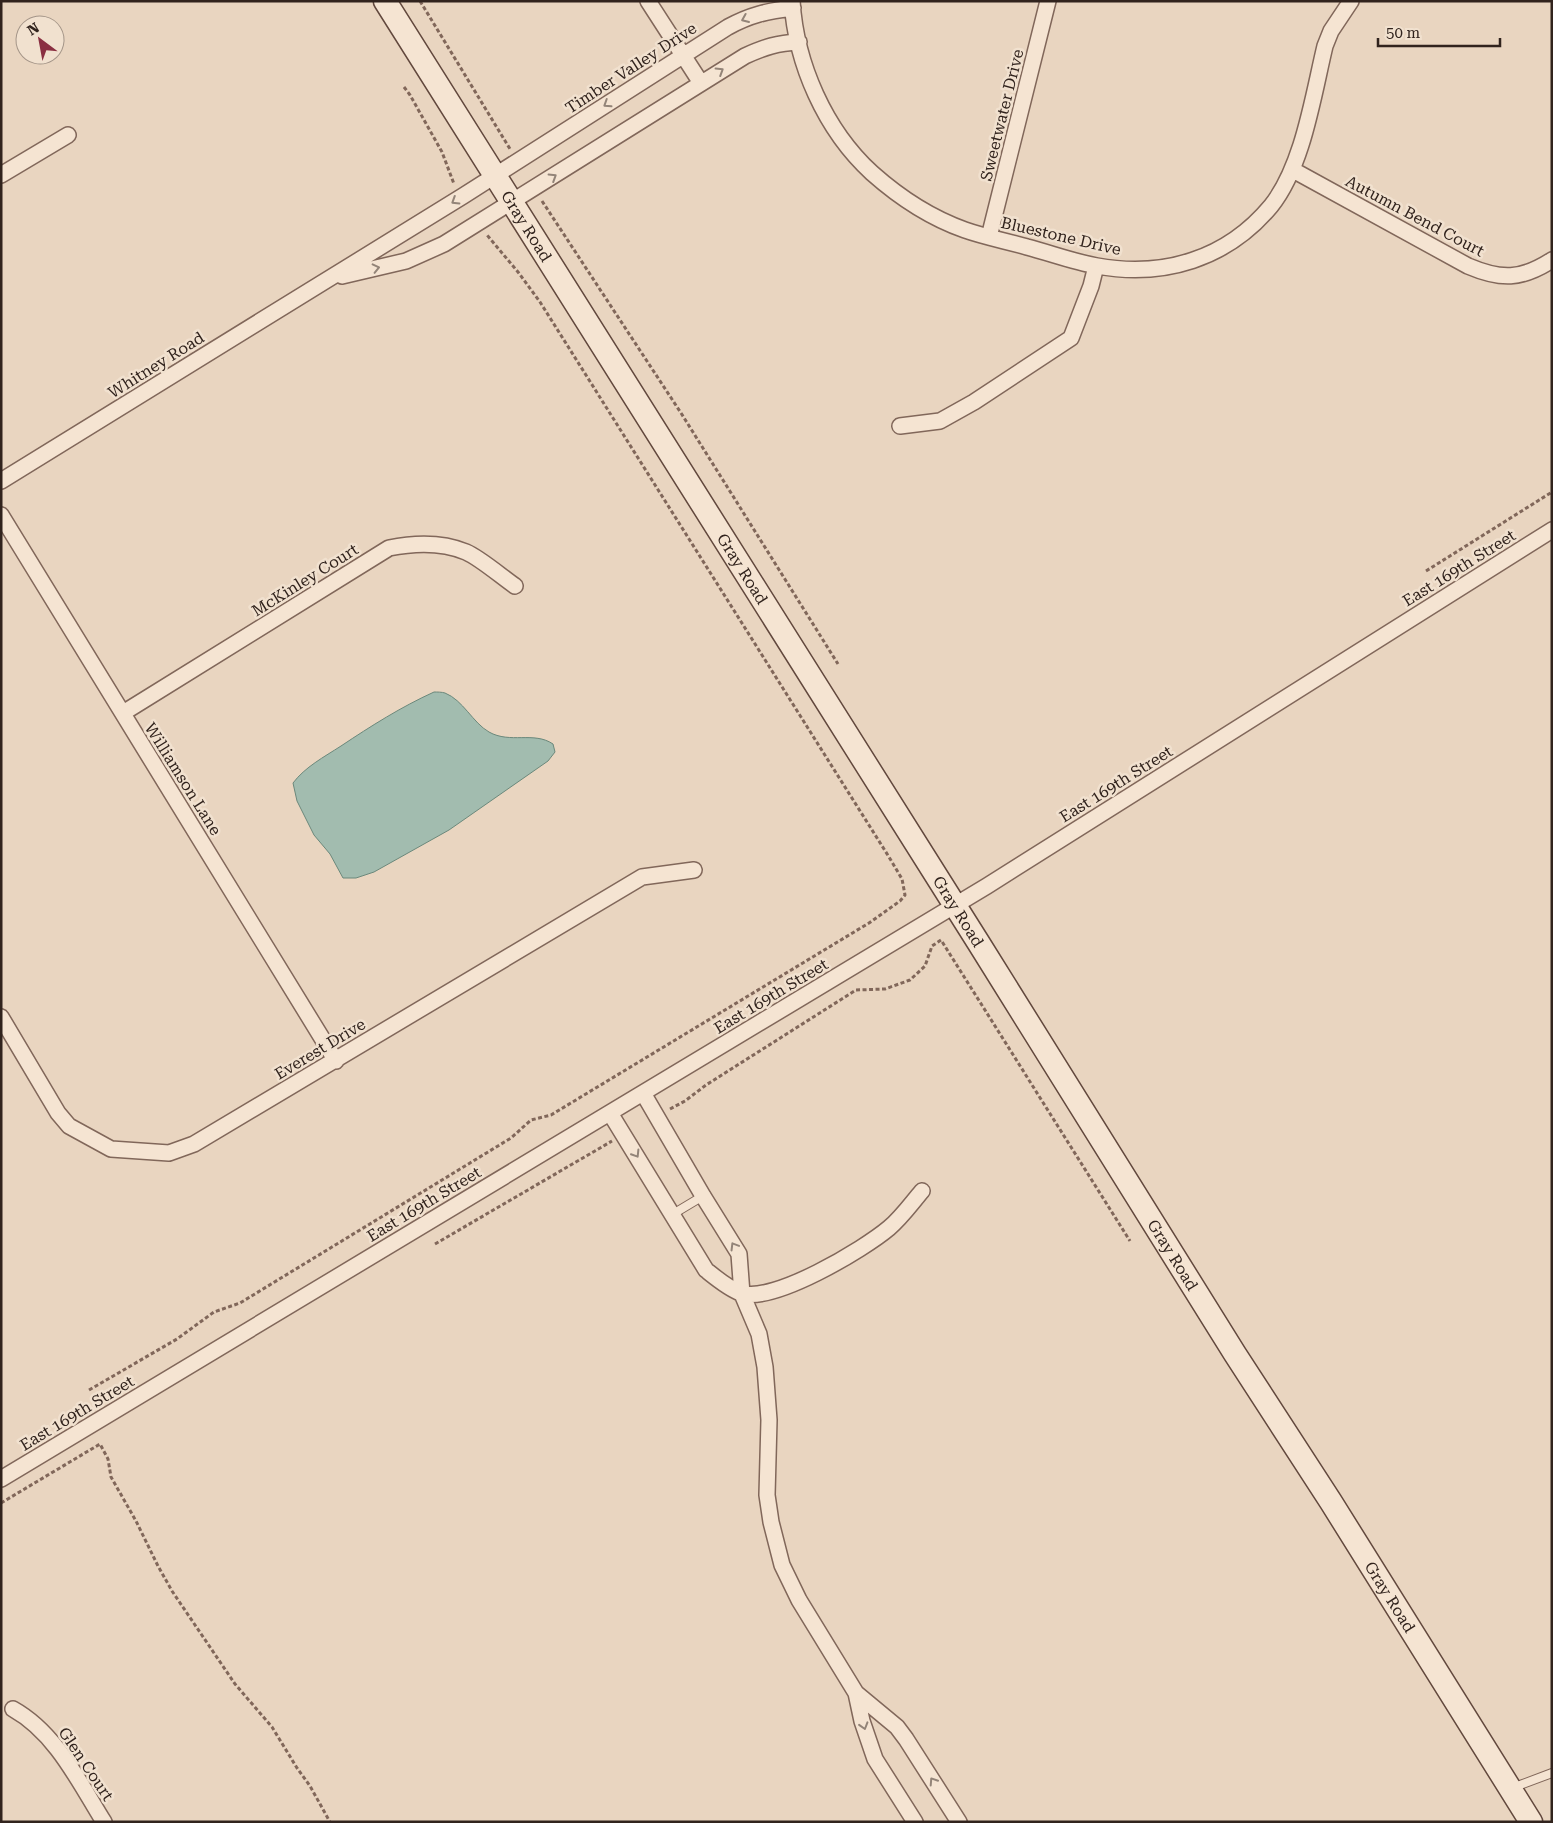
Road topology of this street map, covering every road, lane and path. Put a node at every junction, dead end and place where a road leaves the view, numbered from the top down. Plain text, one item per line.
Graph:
1 (385, 1) edge
2 (420, 1) edge
3 (648, 1) edge
4 (1048, 1) edge
5 (1351, 1) edge
6 (792, 5) edge
7 (798, 42) junction
8 (683, 55) junction
9 (701, 83) junction
10 (404, 87) dead end
11 (68, 134) dead end
12 (517, 162) junction
13 (1292, 170) junction
14 (1, 175) edge
15 (496, 175) junction
16 (535, 188) junction
17 (463, 196) junction
18 (512, 203) junction
19 (479, 222) junction
20 (989, 237) junction
21 (1552, 260) edge
22 (1096, 266) junction
23 (328, 279) junction
24 (900, 426) dead end
25 (1, 480) edge
26 (1552, 492) edge
27 (1, 515) edge
28 (1552, 530) edge
29 (1426, 571) dead end
30 (515, 586) dead end
31 (838, 664) dead end
32 (123, 714) junction
33 (694, 870) dead end
34 (955, 906) junction
35 (1, 1017) edge
36 (336, 1061) junction
37 (643, 1093) junction
38 (610, 1113) junction
39 (657, 1116) junction
40 (624, 1134) junction
41 (922, 1191) dead end
42 (703, 1196) junction
43 (673, 1214) junction
44 (1130, 1241) dead end
45 (435, 1244) dead end
46 (742, 1294) junction
47 (89, 1390) dead end
48 (1, 1479) edge
49 (1, 1503) edge
50 (856, 1693) junction
51 (14, 1709) dead end
52 (1552, 1772) edge
53 (1510, 1789) junction
54 (104, 1822) edge
55 (330, 1822) edge
56 (914, 1822) edge
57 (959, 1822) edge
58 (1531, 1822) edge

1 - 15 street, Gray Road
2 - 12 path
3 - 8 street
4 - 20 street, Sweetwater Drive
5 - 13 street, Bluestone Drive
6 - 7 street, Bluestone Drive
6 -> 8 street, Timber Valley Drive
9 -> 7 street
7 - 20 street, Bluestone Drive
8 - 9 street
8 -> 12 street, Timber Valley Drive
16 -> 9 street
10 - 17 path
11 - 14 street
12 - 15 street, Timber Valley Drive
13 - 21 street, Autumn Bend Court
13 - 22 street, Bluestone Drive
15 - 17 street, Whitney Road
15 - 18 street, Gray Road
16 - 18 street
16 - 31 path
17 -> 23 street, Whitney Road
18 - 19 street, Whitney Road
18 - 34 street, Gray Road
23 -> 19 street, Whitney Road
19 - 47 path
20 - 22 street, Bluestone Drive
22 - 24 street
23 - 25 street, Whitney Road
26 - 29 path
27 - 32 street, Williamson Lane
28 - 34 street, East 169th Street
30 - 32 street, McKinley Court
32 - 36 street, Williamson Lane
33 - 36 street, Everest Drive
34 - 37 street, East 169th Street
34 - 53 street, Gray Road
35 - 36 street, Everest Drive
37 - 38 street, East 169th Street
37 - 39 street
38 - 40 street
38 - 48 street, East 169th Street
39 - 42 street
39 - 44 path
40 -> 43 street
40 - 45 path
41 - 46 street
42 - 43 lane
46 -> 42 street
43 - 46 street
46 - 50 street
49 - 55 path
50 -> 56 street
57 -> 50 street
51 - 54 street, Glen Court
52 - 53 lane
53 - 58 street, Gray Road

